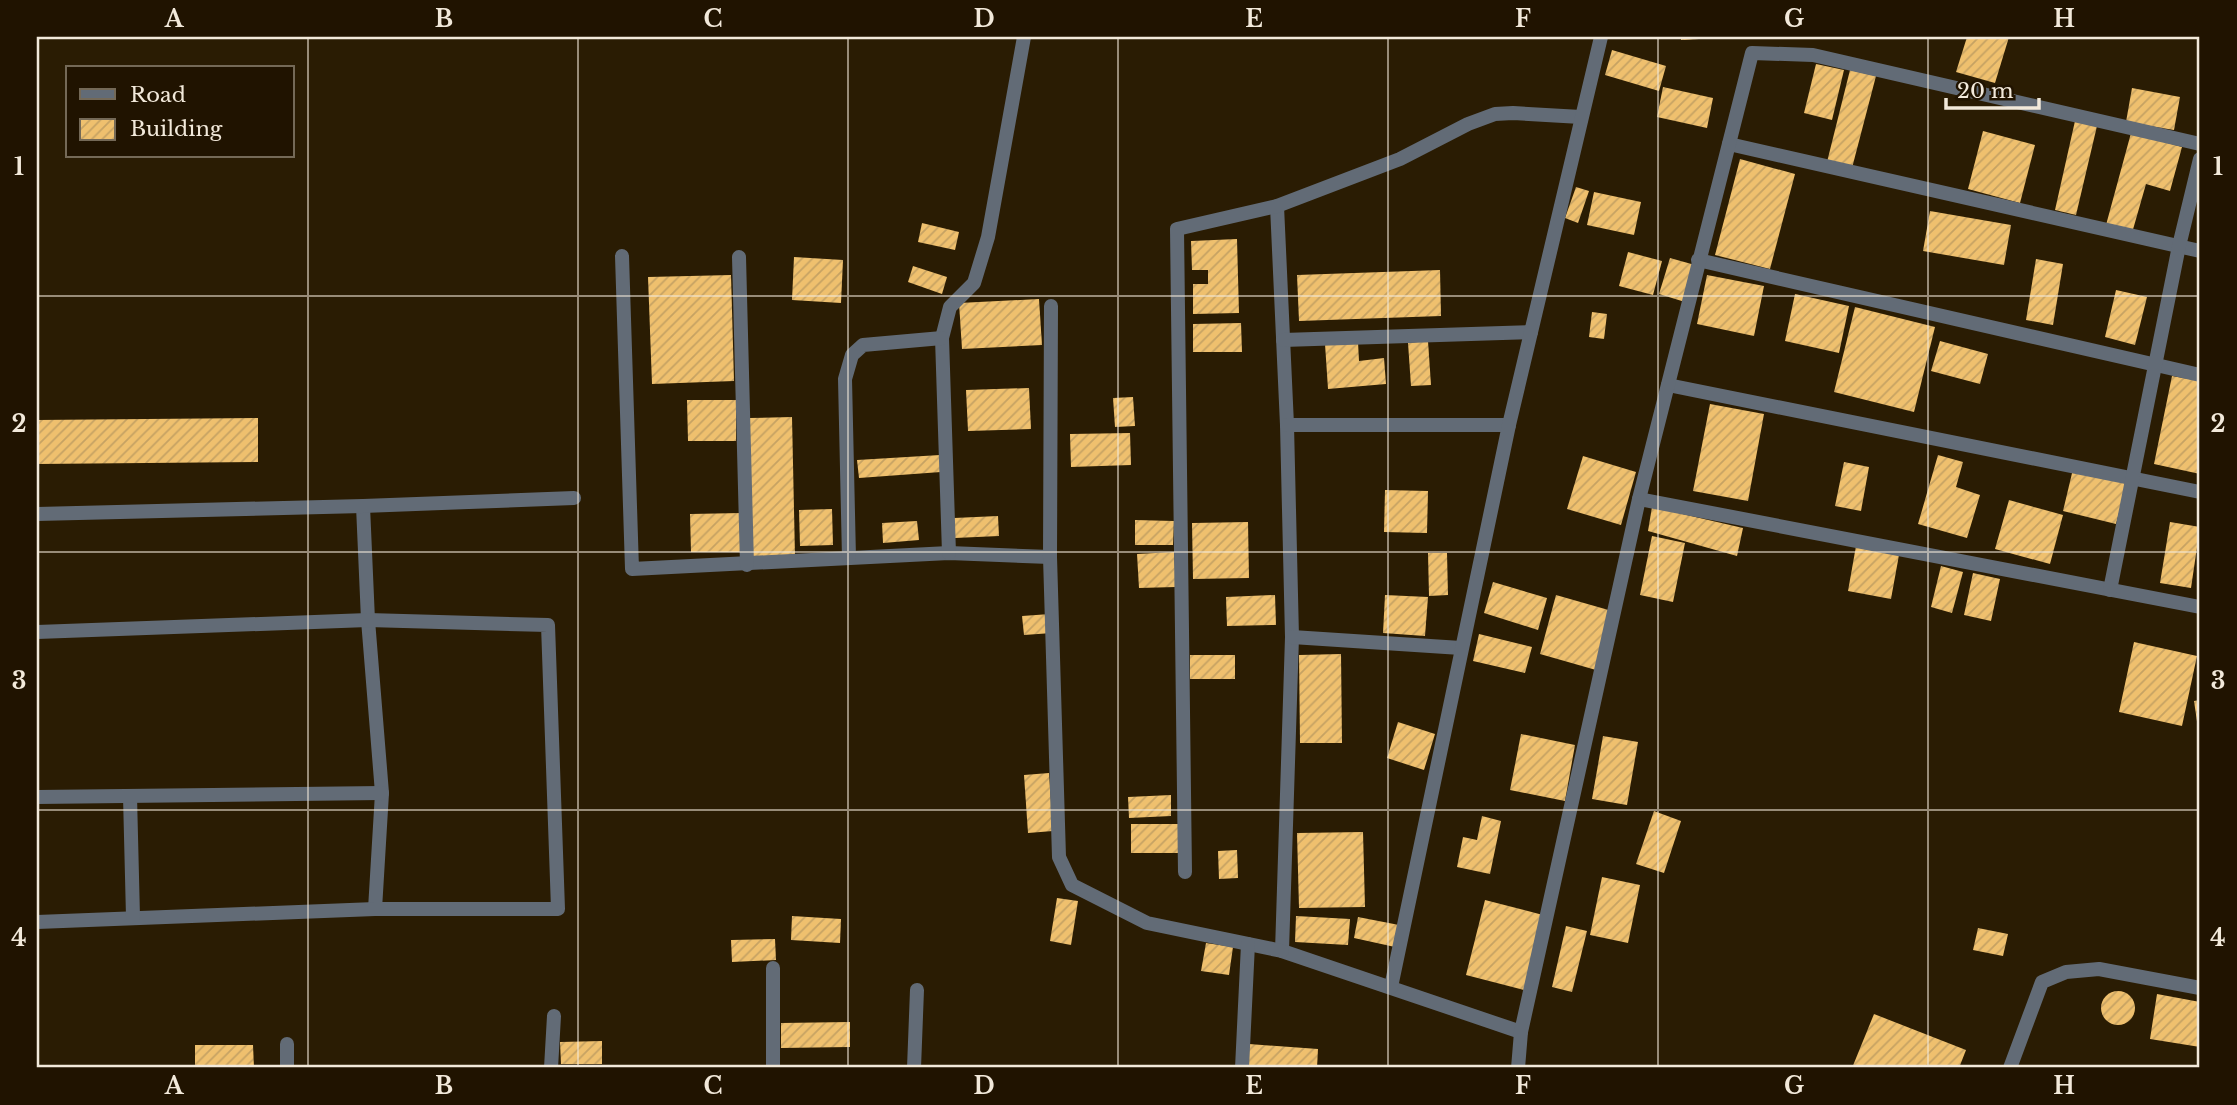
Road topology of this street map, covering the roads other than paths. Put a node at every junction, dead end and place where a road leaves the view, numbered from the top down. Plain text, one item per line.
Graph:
1 (1024, 37) edge
2 (1601, 37) edge
3 (1753, 37) edge
4 (1752, 53) junction
5 (1581, 117) junction
6 (1728, 144) junction
7 (2200, 144) edge
8 (2200, 159) edge
9 (1277, 205) junction
10 (2179, 246) junction
11 (2200, 251) edge
12 (622, 256) dead end
13 (739, 257) dead end
14 (1698, 260) junction
15 (1051, 306) dead end
16 (1531, 332) junction
17 (942, 338) junction
18 (1283, 340) junction
19 (2155, 364) junction
20 (2200, 374) edge
21 (1668, 385) junction
22 (1287, 425) junction
23 (1509, 425) junction
24 (2133, 478) junction
25 (2200, 492) edge
26 (574, 498) dead end
27 (1639, 499) junction
28 (363, 506) junction
29 (37, 514) edge
30 (948, 554) junction
31 (1050, 557) junction
32 (849, 558) junction
33 (747, 565) junction
34 (2110, 590) junction
35 (2200, 607) edge
36 (368, 620) junction
37 (37, 632) edge
38 (1292, 637) junction
39 (1461, 648) junction
40 (382, 793) junction
41 (130, 796) junction
42 (37, 797) edge
43 (1185, 872) dead end
44 (375, 909) junction
45 (133, 917) junction
46 (37, 922) edge
47 (1248, 944) junction
48 (1282, 951) junction
49 (774, 968) dead end
50 (1391, 987) junction
51 (2200, 988) edge
52 (917, 990) dead end
53 (554, 1016) dead end
54 (1521, 1032) junction
55 (287, 1044) dead end
56 (287, 1068) edge
57 (551, 1068) edge
58 (773, 1068) edge
59 (914, 1068) edge
60 (1242, 1068) edge
61 (1518, 1068) edge
62 (2010, 1068) edge

1 - 17 street
2 - 5 street
3 - 4 street
4 - 6 street
4 - 7 street
5 - 9 street
5 - 16 street
6 - 10 street
6 - 14 street
8 - 10 street
9 - 18 street
9 - 43 street
10 - 11 street
10 - 19 street
12 - 33 street
13 - 33 street
14 - 19 street
14 - 21 street
15 - 31 street
16 - 18 street
16 - 23 street
17 - 30 street
17 - 32 street
18 - 22 street
19 - 20 street
19 - 24 street
21 - 24 street
21 - 27 street
22 - 23 street
22 - 38 street
23 - 39 street
24 - 25 street
24 - 34 street
26 - 28 street
27 - 34 street
27 - 54 street
28 - 29 street
28 - 36 street
30 - 31 street
30 - 32 street
31 - 47 street
32 - 33 street
34 - 35 street
36 - 37 street
36 - 40 street
36 - 44 street
38 - 39 street
38 - 48 street
39 - 50 street
40 - 41 street
40 - 44 street
41 - 42 street
41 - 45 street
44 - 45 street
45 - 46 street
47 - 48 street
47 - 60 street
48 - 50 street
49 - 58 street
50 - 54 street
51 - 62 street
52 - 59 street
53 - 57 street
54 - 61 street
55 - 56 street

